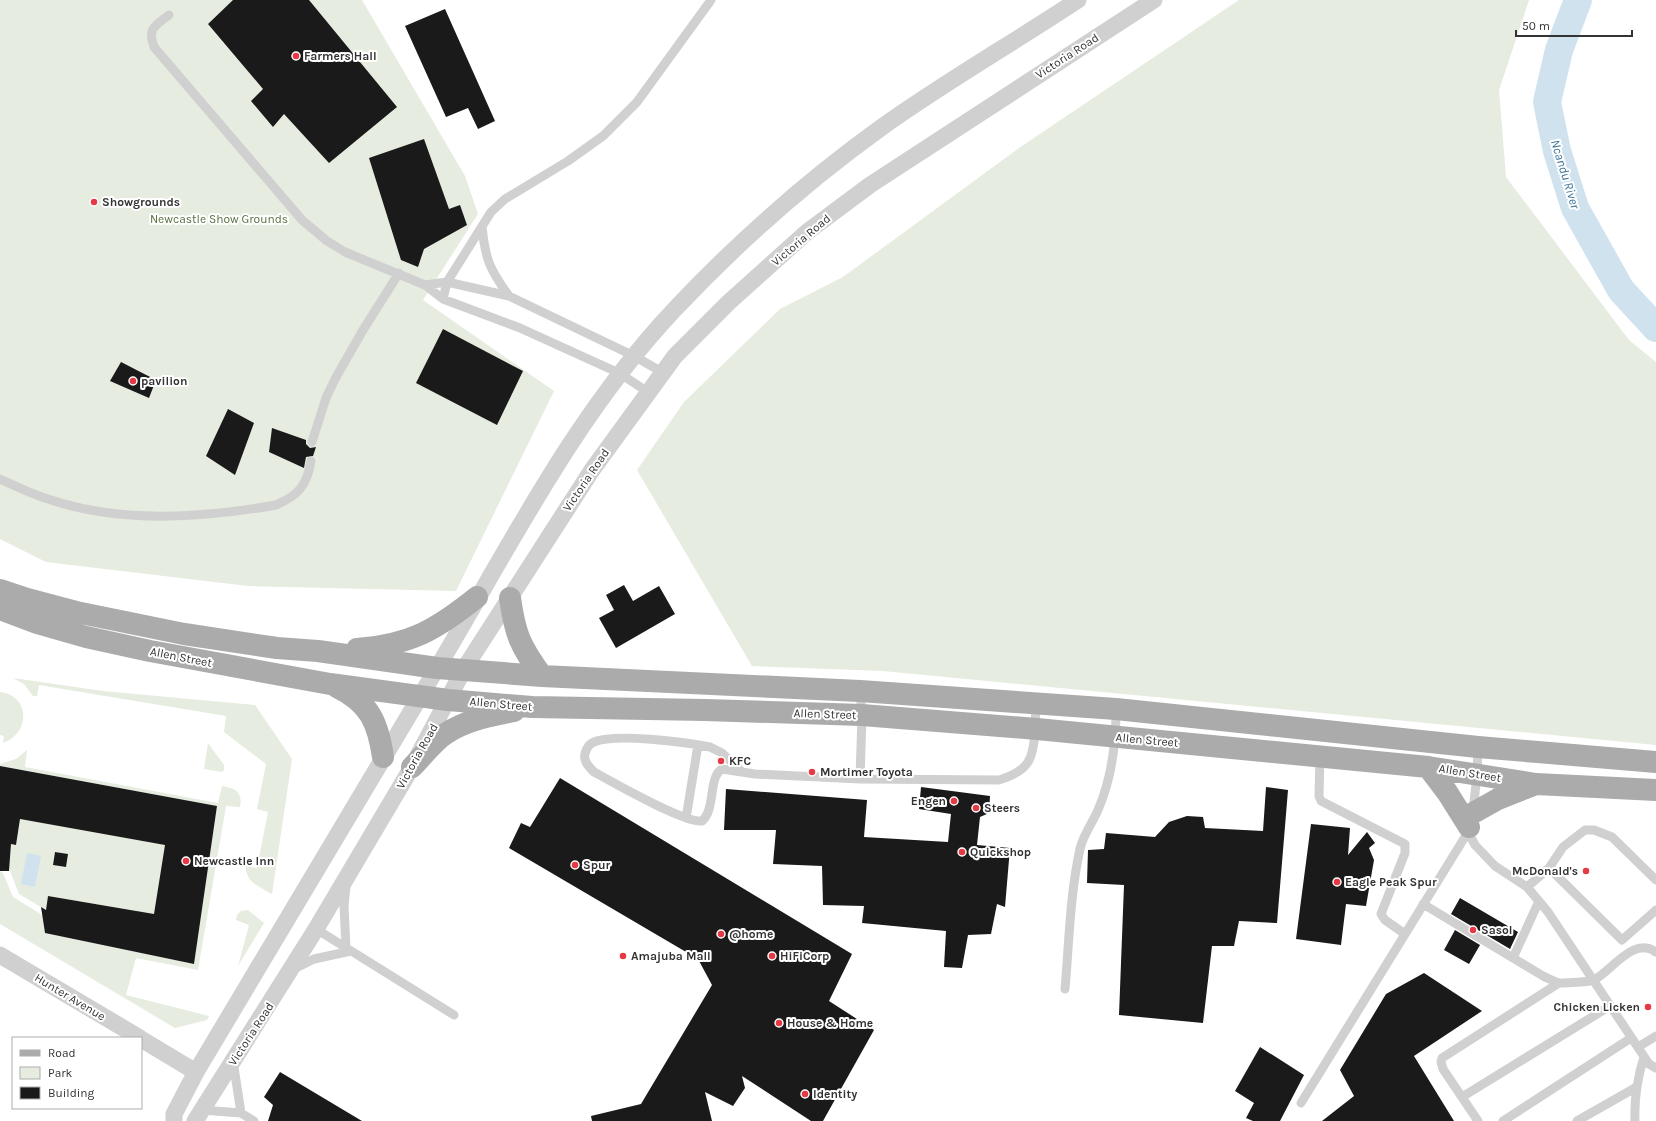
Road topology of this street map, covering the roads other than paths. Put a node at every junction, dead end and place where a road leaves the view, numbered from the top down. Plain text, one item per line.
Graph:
1 (711, 0) edge
2 (1078, 0) edge
3 (1154, 0) edge
4 (168, 15) dead end
5 (482, 226) junction
6 (399, 273) junction
7 (447, 282) junction
8 (425, 285) junction
9 (509, 296) junction
10 (443, 299) junction
11 (634, 356) junction
12 (662, 372) junction
13 (619, 373) junction
14 (648, 392) junction
15 (312, 442) dead end
16 (311, 461) dead end
17 (0, 479) edge
18 (0, 590) edge
19 (477, 597) junction
20 (510, 598) junction
21 (0, 609) edge
22 (318, 651) junction
23 (437, 668) junction
24 (464, 669) junction
25 (542, 676) junction
26 (330, 684) junction
27 (860, 691) junction
28 (419, 697) junction
29 (448, 700) junction
30 (1035, 703) junction
31 (532, 707) junction
32 (1116, 709) junction
33 (862, 715) junction
34 (1248, 722) junction
35 (1036, 729) junction
36 (1116, 737) junction
37 (698, 745) junction
38 (1478, 747) junction
39 (1246, 749) junction
40 (1320, 756) junction
41 (383, 757) junction
42 (1656, 762) edge
43 (412, 767) junction
44 (1428, 767) junction
45 (742, 772) junction
46 (1477, 774) junction
47 (860, 779) junction
48 (1536, 784) junction
49 (1656, 790) edge
50 (686, 818) junction
51 (1470, 824) junction
52 (1549, 868) junction
53 (347, 877) junction
54 (1656, 880) edge
55 (1526, 886) junction
56 (1539, 901) junction
57 (1423, 904) junction
58 (1656, 910) edge
59 (316, 929) junction
60 (1405, 934) junction
61 (1622, 940) junction
62 (349, 949) junction
63 (1631, 952) junction
64 (1656, 952) edge
65 (0, 955) edge
66 (1513, 958) junction
67 (290, 971) junction
68 (1593, 980) junction
69 (1559, 983) junction
70 (1065, 989) dead end
71 (1610, 1006) junction
72 (454, 1015) dead end
73 (1656, 1036) edge
74 (138, 1037) edge
75 (1631, 1038) junction
76 (142, 1039) edge
77 (1638, 1047) junction
78 (1644, 1057) junction
79 (230, 1066) junction
80 (1656, 1068) edge
81 (196, 1072) junction
82 (1635, 1088) junction
83 (1462, 1097) junction
84 (1301, 1103) dead end
85 (202, 1110) edge
86 (241, 1113) junction
87 (174, 1121) edge
88 (254, 1121) edge
89 (1478, 1121) edge
90 (1504, 1121) edge
91 (1577, 1121) edge
92 (1636, 1121) edge

1 - 5 lane
2 - 11 street
3 - 12 street, Victoria Road
4 - 6 lane
5 - 7 lane
5 - 9 lane
6 - 8 lane
6 - 15 lane
7 - 8 lane
7 - 9 lane
7 - 10 lane
8 - 10 lane
9 - 11 lane
10 - 13 lane
11 - 12 lane
11 - 13 street
12 - 14 street, Victoria Road
13 - 14 lane
13 - 19 street
14 - 20 street, Victoria Road
16 - 17 lane
18 - 22 main road, Allen Street
19 - 22 main road
19 - 23 street
20 - 24 street, Victoria Road
20 - 25 main road
21 - 26 main road, Allen Street
22 - 23 main road, Allen Street
23 - 24 main road, Allen Street
23 - 28 street
24 - 25 main road, Allen Street
24 - 29 street, Victoria Road
25 - 27 main road, Allen Street
26 - 28 main road, Allen Street
26 - 41 main road
27 - 30 main road, Allen Street
27 - 33 lane
28 - 29 main road, Allen Street
28 - 41 street
29 - 31 main road, Allen Street
29 - 43 street, Victoria Road
30 - 32 main road, Allen Street
30 - 35 lane
31 - 33 main road, Allen Street
31 - 43 main road
32 - 34 main road, Allen Street
32 - 36 lane
33 - 35 main road, Allen Street
33 - 47 lane
34 - 38 main road, Allen Street
34 - 39 main road
35 - 36 main road, Allen Street
35 - 47 lane
36 - 39 main road, Allen Street
36 - 70 lane
37 - 45 lane
37 - 50 lane
37 - 50 lane
38 - 42 main road, Allen Street
38 - 46 lane
39 - 40 main road, Allen Street
40 - 44 main road, Allen Street
40 - 60 lane
41 - 81 street
43 - 53 street, Victoria Road
44 - 46 main road, Allen Street
44 - 51 main road
45 - 47 lane
45 - 50 lane
46 - 48 main road, Allen Street
46 - 51 lane
48 - 49 main road, Allen Street
48 - 51 main road
51 - 55 lane
51 - 57 lane
52 - 54 lane
52 - 55 lane
52 - 61 lane
53 - 59 street, Victoria Road
53 - 62 lane
55 - 56 lane
56 - 66 lane
56 - 68 lane
57 - 60 lane
57 - 66 lane
58 - 61 lane
59 - 62 lane
59 - 67 street, Victoria Road
60 - 84 lane
61 - 63 lane
62 - 67 lane
62 - 72 lane
63 - 64 lane
63 - 68 lane
65 - 74 street, Hunter Avenue
66 - 69 lane
67 - 79 street, Victoria Road
68 - 69 lane
68 - 71 lane
69 - 83 lane
71 - 75 lane
71 - 83 lane
73 - 77 lane
75 - 77 lane
75 - 90 lane
76 - 81 street, Hunter Avenue
77 - 78 lane
78 - 80 lane
78 - 82 lane
79 - 81 street
79 - 85 street, Victoria Road
79 - 86 lane
81 - 85 street
81 - 87 street
82 - 91 lane
82 - 92 lane
83 - 89 lane
85 - 86 lane
86 - 88 lane

